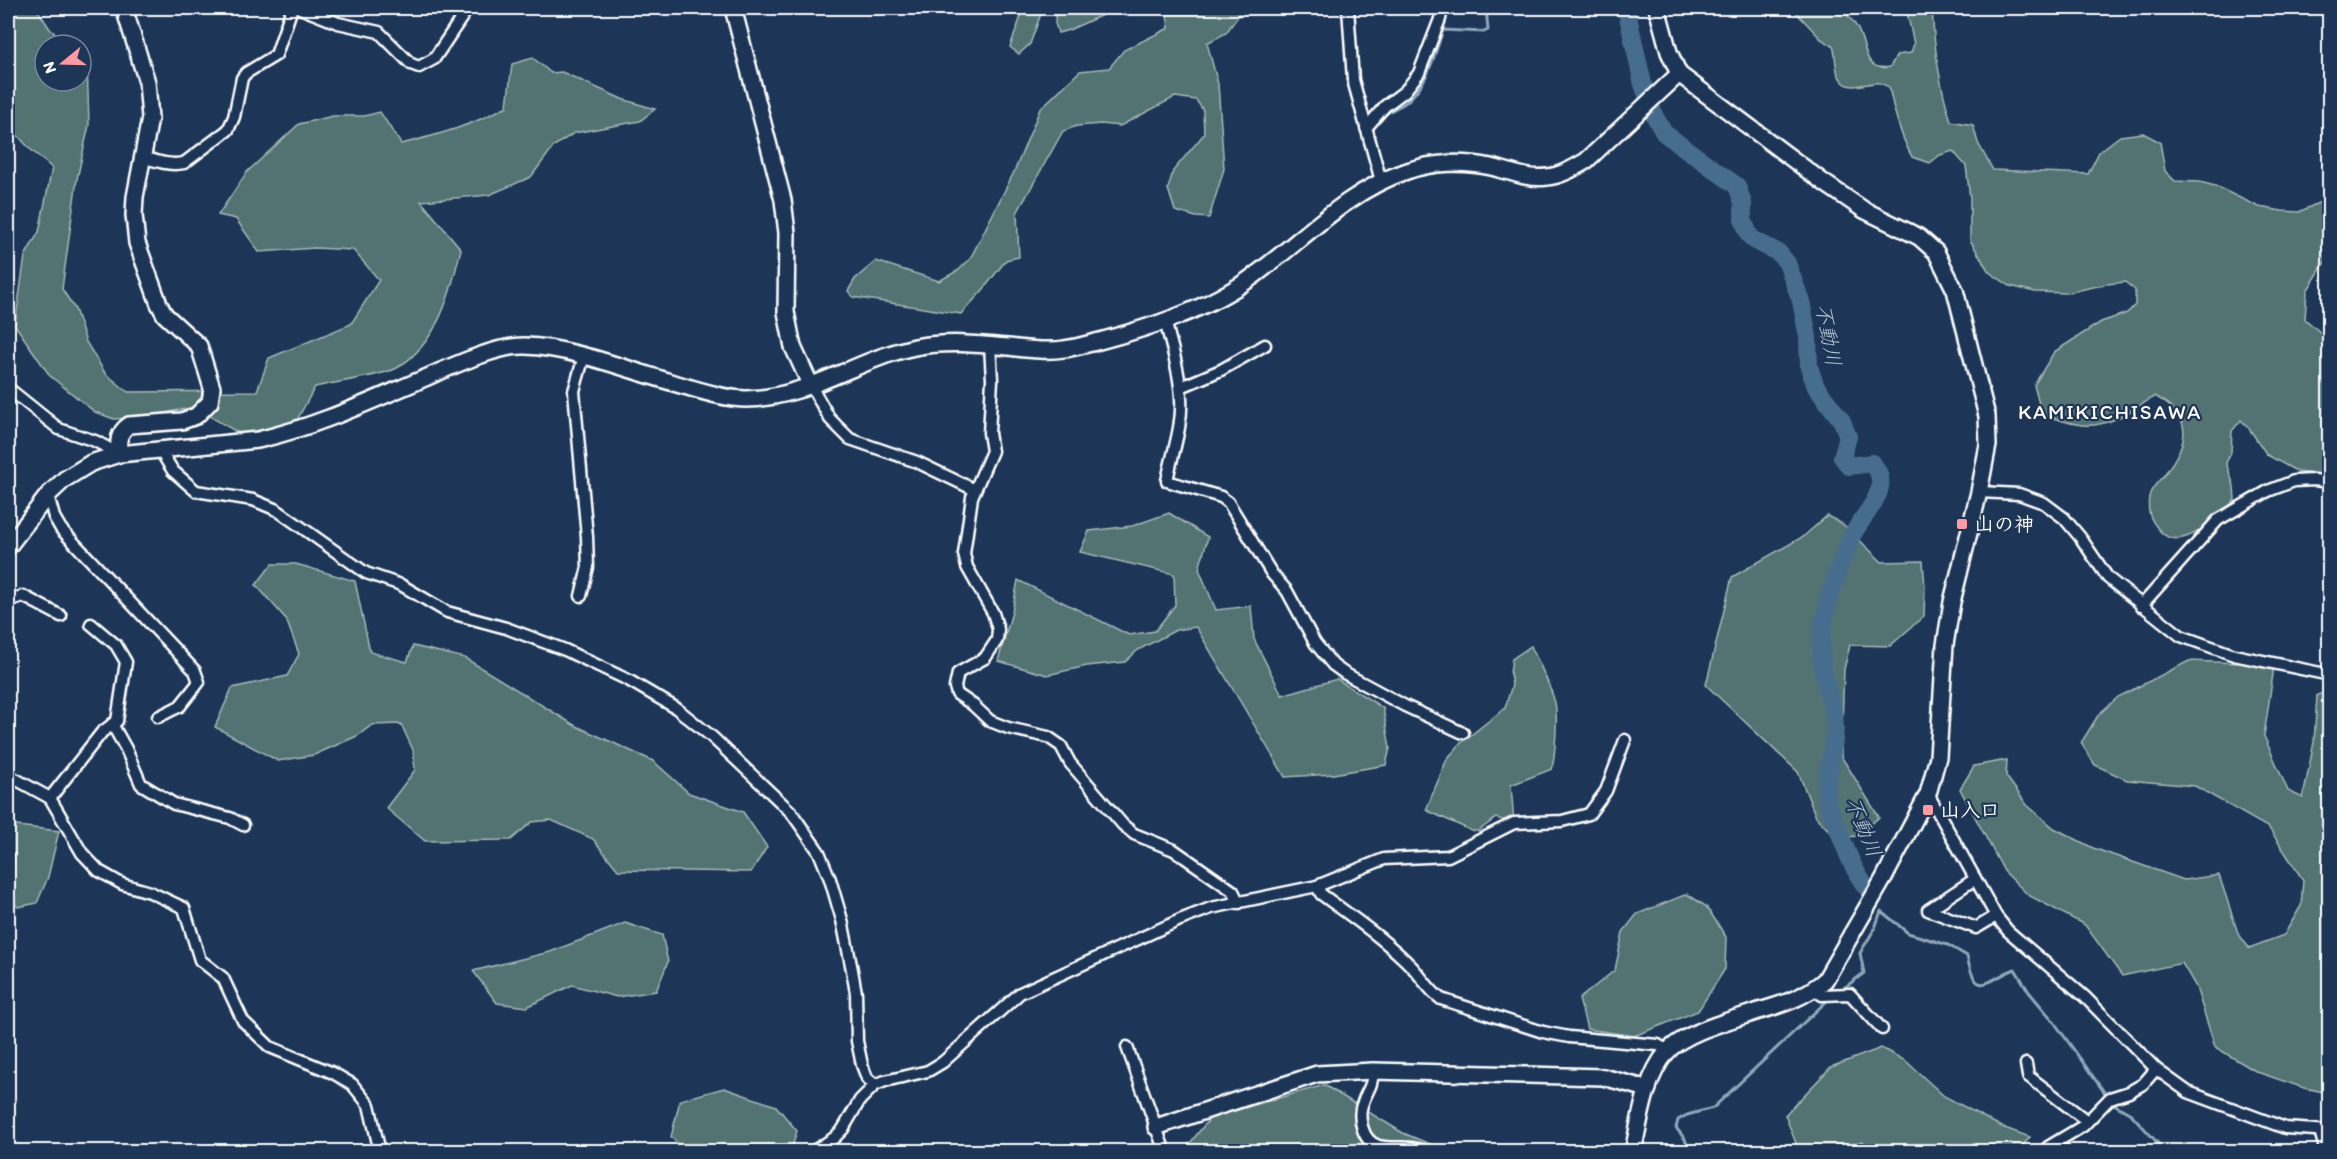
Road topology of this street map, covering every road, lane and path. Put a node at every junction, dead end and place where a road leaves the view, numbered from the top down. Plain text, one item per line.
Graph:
1 (124, 8) edge
2 (292, 8) edge
3 (300, 8) edge
4 (468, 8) edge
5 (733, 8) edge
6 (1348, 8) edge
7 (1442, 8) edge
8 (1657, 8) edge
9 (1679, 74) junction
10 (1366, 128) junction
11 (142, 157) junction
12 (1381, 182) junction
13 (1165, 320) junction
14 (990, 345) junction
15 (1265, 345) dead end
16 (584, 356) junction
17 (811, 386) junction
18 (1180, 387) junction
19 (8, 388) edge
20 (160, 450) junction
21 (119, 454) junction
22 (2330, 482) edge
23 (975, 490) junction
24 (1979, 492) junction
25 (48, 495) junction
26 (8, 547) edge
27 (582, 596) dead end
28 (8, 602) edge
29 (2141, 606) junction
30 (61, 616) dead end
31 (90, 624) dead end
32 (2330, 675) edge
33 (158, 717) dead end
34 (112, 724) junction
35 (1463, 733) dead end
36 (1625, 740) dead end
37 (8, 775) edge
38 (1928, 794) junction
39 (50, 798) junction
40 (243, 825) dead end
41 (1975, 879) junction
42 (1317, 886) junction
43 (1239, 903) junction
44 (1996, 916) junction
45 (1814, 989) junction
46 (1882, 1029) dead end
47 (1127, 1047) dead end
48 (1667, 1050) junction
49 (2026, 1064) dead end
50 (2156, 1069) junction
51 (1373, 1071) junction
52 (875, 1085) junction
53 (1648, 1089) junction
54 (2087, 1121) junction
55 (1156, 1127) junction
56 (2325, 1131) edge
57 (2048, 1148) dead end
58 (380, 1152) edge
59 (812, 1152) edge
60 (1165, 1152) edge
61 (1426, 1152) edge
62 (1633, 1152) edge
63 (2326, 1152) edge

1 - 11 street
2 - 11 street
3 - 4 street
5 - 17 street
6 - 10 street
7 - 10 street
8 - 9 street
9 - 12 street
9 - 24 street
10 - 12 street
11 - 21 street
12 - 13 street
13 - 14 street
13 - 18 street
14 - 17 street
14 - 23 street
15 - 18 street
16 - 17 street
16 - 20 street
16 - 27 street
17 - 23 street
18 - 35 street
19 - 21 street
20 - 21 street
20 - 52 street
21 - 25 street
22 - 29 street
23 - 43 street
24 - 29 street
24 - 38 street
25 - 26 street
25 - 33 street
28 - 30 street
29 - 32 street
31 - 34 street
34 - 39 street
34 - 40 street
36 - 42 street
37 - 39 street
38 - 41 street
38 - 45 street
39 - 58 street
41 - 44 street
41 - 44 street
42 - 43 street
42 - 48 street
43 - 52 street
44 - 50 street
45 - 46 street
45 - 48 street
47 - 55 street
48 - 53 street
49 - 54 street
50 - 54 street
50 - 56 street
51 - 53 street
51 - 55 street
51 - 61 street
52 - 59 street
53 - 62 street
54 - 57 street
55 - 60 street
56 - 63 street

